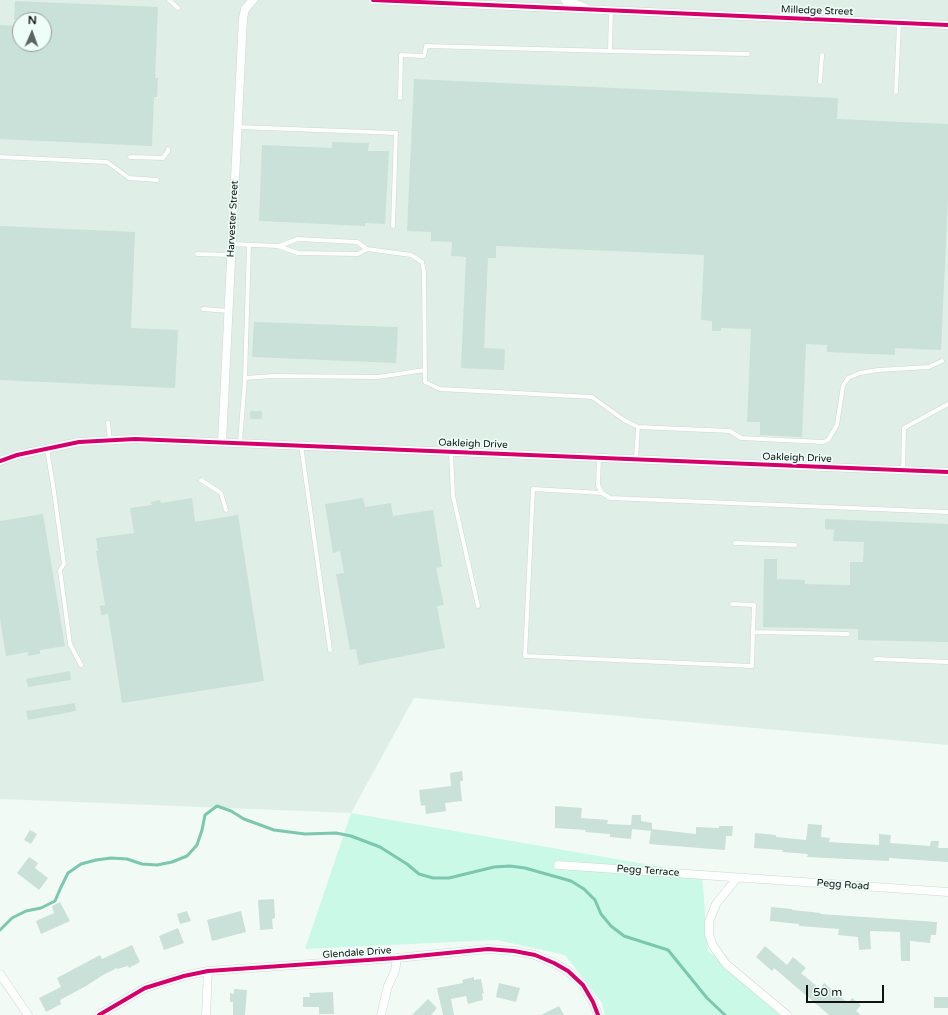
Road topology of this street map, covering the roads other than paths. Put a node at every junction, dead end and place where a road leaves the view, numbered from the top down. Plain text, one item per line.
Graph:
1 (169, 0) edge
2 (253, 0) edge
3 (373, 0) edge
4 (565, 0) edge
5 (178, 8) dead end
6 (592, 10) junction
7 (611, 10) junction
8 (899, 23) junction
9 (948, 25) edge
10 (610, 51) junction
11 (748, 54) dead end
12 (822, 55) dead end
13 (820, 82) dead end
14 (896, 92) dead end
15 (400, 98) dead end
16 (238, 127) junction
17 (168, 149) dead end
18 (0, 157) edge
19 (130, 157) dead end
20 (157, 180) dead end
21 (394, 226) dead end
22 (232, 244) junction
23 (249, 245) junction
24 (278, 246) junction
25 (367, 250) junction
26 (197, 254) dead end
27 (231, 255) junction
28 (202, 310) dead end
29 (229, 311) junction
30 (942, 361) dead end
31 (425, 370) junction
32 (244, 378) junction
33 (948, 404) edge
34 (108, 423) dead end
35 (638, 427) junction
36 (110, 440) junction
37 (222, 442) junction
38 (240, 442) junction
39 (301, 445) junction
40 (47, 449) junction
41 (451, 451) junction
42 (599, 458) junction
43 (636, 459) junction
44 (0, 461) edge
45 (903, 470) junction
46 (948, 472) edge
47 (201, 480) dead end
48 (602, 493) junction
49 (226, 510) dead end
50 (948, 512) edge
51 (735, 543) dead end
52 (795, 545) dead end
53 (732, 604) dead end
54 (478, 606) dead end
55 (753, 632) junction
56 (848, 634) dead end
57 (330, 650) dead end
58 (875, 659) dead end
59 (948, 662) edge
60 (81, 665) dead end
61 (558, 865) dead end
62 (737, 878) junction
63 (948, 892) edge
64 (398, 958) junction
65 (208, 971) junction
66 (0, 974) edge
67 (28, 1015) edge
68 (99, 1015) edge
69 (206, 1015) edge
70 (381, 1015) edge
71 (598, 1015) edge
72 (786, 1015) edge

1 - 5 lane
2 - 16 street, Harvester Street
3 - 6 street, Milledge Street
4 - 6 street, Milledge Street
6 - 7 street, Milledge Street
7 - 8 street, Milledge Street
7 - 10 lane
8 - 9 street, Milledge Street
8 - 14 lane
10 - 11 lane
10 - 15 lane
12 - 13 lane
16 - 21 lane
16 - 22 street, Harvester Street
17 - 19 lane
18 - 20 lane
22 - 23 lane
22 - 27 street, Harvester Street
23 - 24 lane
23 - 32 lane
24 - 25 lane
24 - 25 lane
25 - 31 lane
26 - 27 lane
27 - 29 street, Harvester Street
28 - 29 lane
29 - 37 street, Harvester Street
30 - 35 lane
31 - 32 lane
31 - 35 lane
32 - 38 lane
33 - 45 lane
34 - 36 lane
35 - 43 lane
36 - 37 street, Oakleigh Drive
36 - 40 street, Oakleigh Drive
37 - 38 street, Oakleigh Drive
38 - 39 street, Oakleigh Drive
39 - 41 street, Oakleigh Drive
39 - 57 lane
40 - 44 street, Oakleigh Drive
40 - 60 lane
41 - 42 street, Oakleigh Drive
41 - 54 lane
42 - 43 street, Oakleigh Drive
42 - 48 lane
43 - 45 street, Oakleigh Drive
45 - 46 street, Oakleigh Drive
47 - 49 lane
48 - 50 lane
48 - 55 lane
51 - 52 lane
53 - 55 lane
55 - 56 lane
58 - 59 lane
61 - 62 street, Pegg Terrace
62 - 63 street, Pegg Road
62 - 72 street
64 - 65 street, Glendale Drive
64 - 70 street
64 - 71 street, Glendale Drive
65 - 68 street, Glendale Drive
65 - 69 street
66 - 67 street

